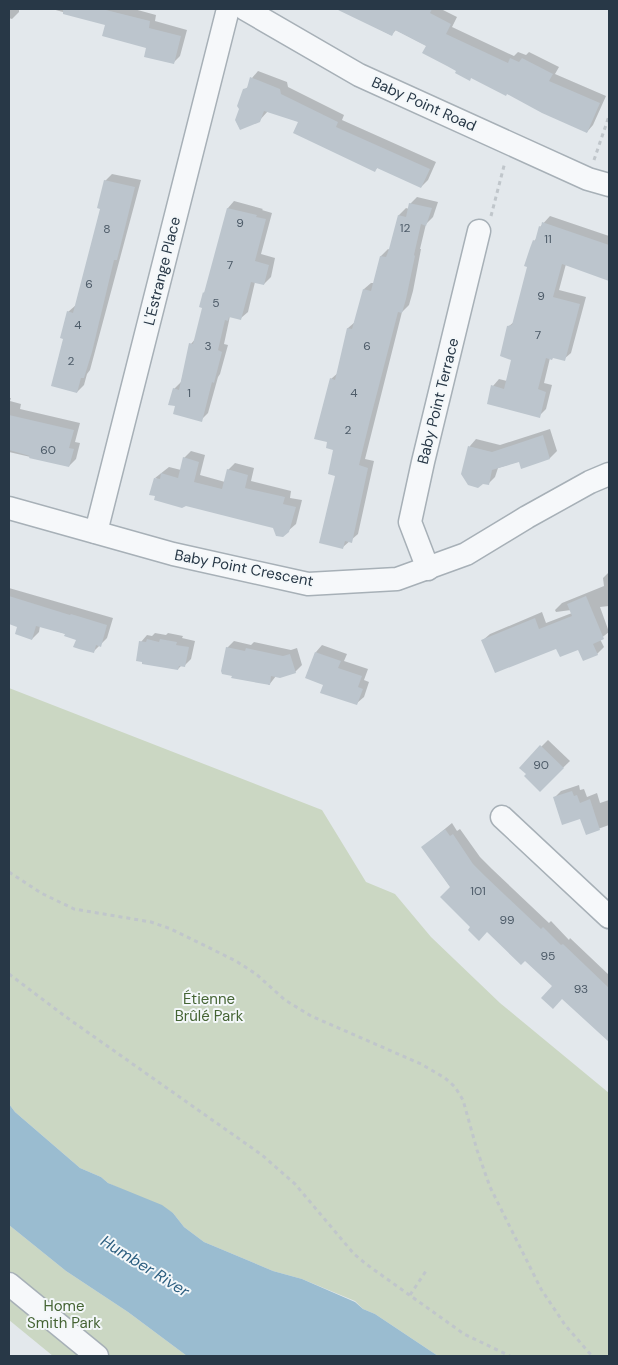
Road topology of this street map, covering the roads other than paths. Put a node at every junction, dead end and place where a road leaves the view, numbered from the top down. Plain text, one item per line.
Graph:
1 (228, 9) edge
2 (245, 9) edge
3 (609, 185) edge
4 (484, 228) road end
5 (609, 474) edge
6 (9, 508) edge
7 (96, 532) junction
8 (428, 569) junction
9 (502, 817) dead end
10 (609, 917) edge
11 (9, 1284) edge
12 (98, 1356) edge

1 - 7 street, L'Estrange Place
2 - 3 street, Baby Point Road
4 - 8 street, Baby Point Terrace
5 - 8 street, Baby Point Crescent
6 - 7 street, Baby Point Crescent
7 - 8 street, Baby Point Crescent
9 - 10 street
11 - 12 street

